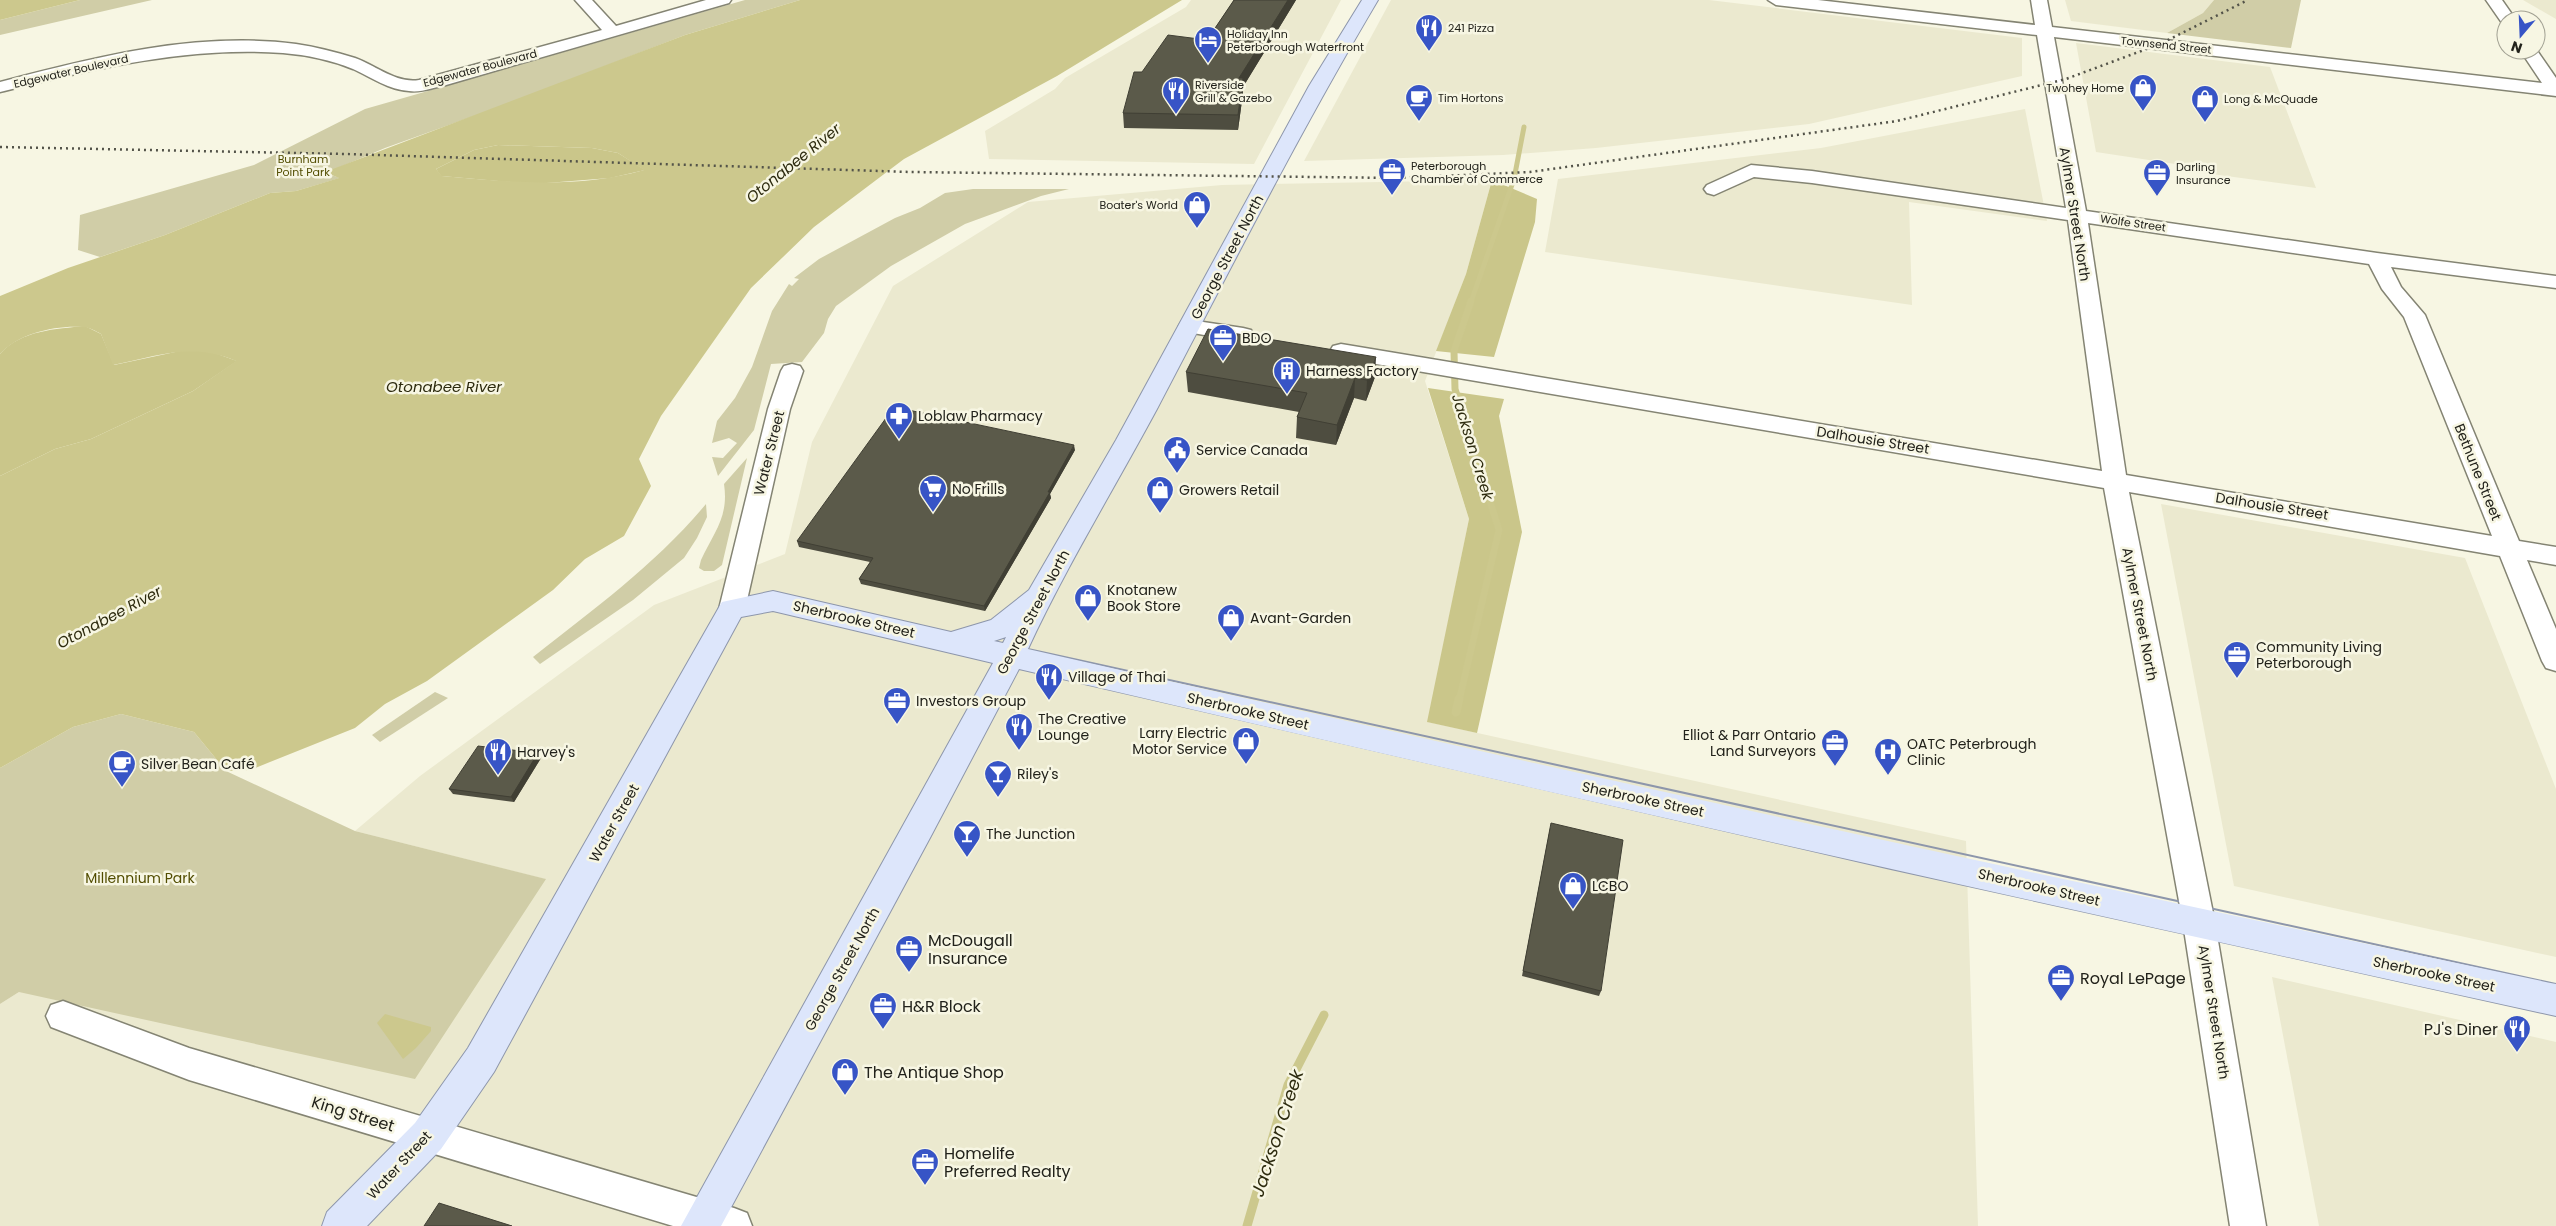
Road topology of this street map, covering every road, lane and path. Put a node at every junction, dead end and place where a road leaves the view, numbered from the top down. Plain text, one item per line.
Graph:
1 (583, 0) edge
2 (723, 0) edge
3 (1370, 0) edge
4 (1776, 0) edge
5 (2039, 0) edge
6 (612, 31) junction
7 (2045, 31) junction
8 (2535, 60) edge
9 (0, 87) edge
10 (2556, 90) edge
11 (1714, 189) dead end
12 (2077, 216) junction
13 (2377, 259) junction
14 (2556, 282) edge
15 (1190, 326) junction
16 (1261, 338) edge
17 (1318, 348) edge
18 (792, 372) dead end
19 (2115, 480) junction
20 (2507, 546) junction
21 (2556, 556) edge
22 (1043, 588) junction
23 (732, 609) junction
24 (950, 641) junction
25 (1011, 656) junction
26 (2556, 661) edge
27 (2199, 923) junction
28 (2556, 1000) edge
29 (62, 1016) dead end
30 (428, 1136) junction
31 (713, 1223) edge
32 (341, 1226) edge
33 (2248, 1226) edge

1 - 6 street
2 - 6 street, Edgewater Boulevard
3 - 15 main road, George Street North
4 - 7 street, Townsend Street
5 - 7 street, Aylmer Street North
6 - 9 street, Edgewater Boulevard
7 - 10 street, Townsend Street
7 - 12 street, Aylmer Street North
8 - 10 street
11 - 12 street, Wolfe Street
12 - 13 street, Wolfe Street
12 - 19 street, Aylmer Street North
13 - 14 street, Wolfe Street
13 - 20 street, Bethune Street
15 - 16 street
15 - 22 main road, George Street North
17 - 19 street, Dalhousie Street
18 - 23 street, Water Street
19 - 20 street, Dalhousie Street
19 - 27 street, Aylmer Street North
20 - 21 street, Dalhousie Street
20 - 26 street, Bethune Street
22 - 24 main road
22 - 25 main road, George Street North
23 - 24 main road, Sherbrooke Street
23 - 30 main road, Water Street
24 - 25 main road, Sherbrooke Street
25 - 27 main road, Sherbrooke Street
25 - 31 main road, George Street North
27 - 28 main road, Sherbrooke Street
27 - 33 street, Aylmer Street North
29 - 30 street, King Street
30 - 31 street, King Street
30 - 32 main road, Water Street

